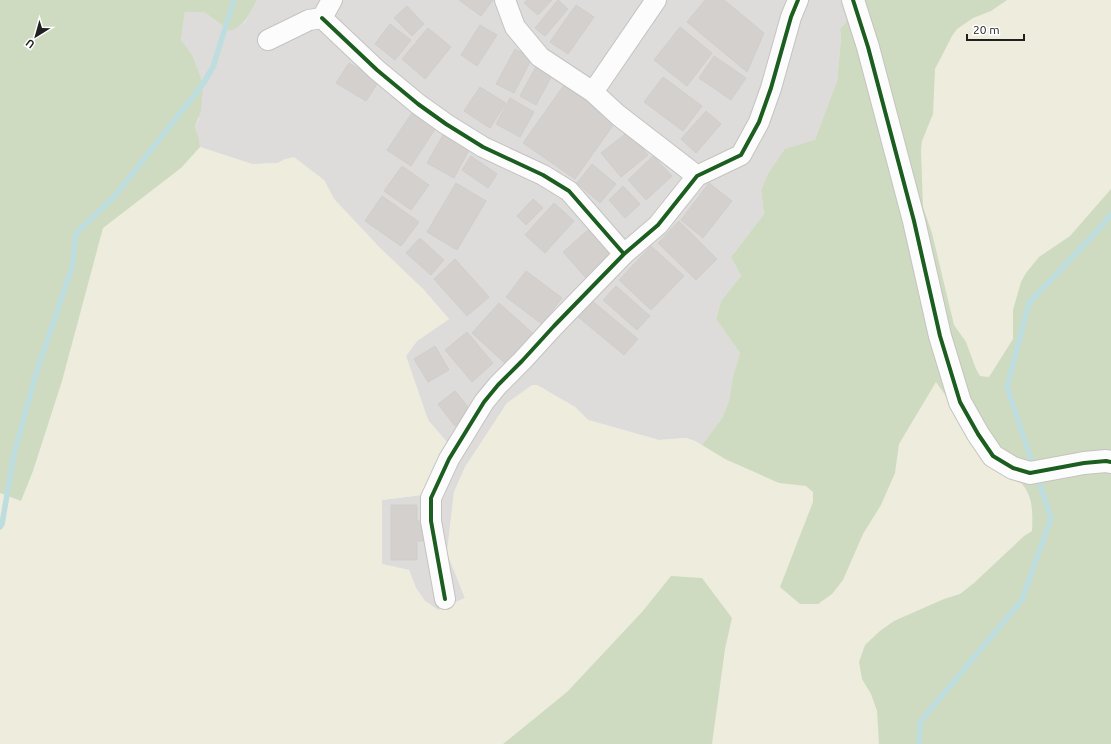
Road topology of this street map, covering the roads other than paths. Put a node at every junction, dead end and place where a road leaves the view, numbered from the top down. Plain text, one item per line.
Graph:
1 (332, 0) edge
2 (504, 0) edge
3 (656, 0) edge
4 (798, 0) edge
5 (853, 0) edge
6 (322, 18) junction
7 (268, 40) dead end
8 (593, 92) junction
9 (697, 176) junction
10 (624, 254) junction
11 (1111, 462) edge
12 (445, 599) dead end

1 - 6 street
2 - 8 street
3 - 8 street
4 - 9 street
5 - 11 street
6 - 7 street
6 - 10 street
8 - 9 street
9 - 10 street
10 - 12 street

